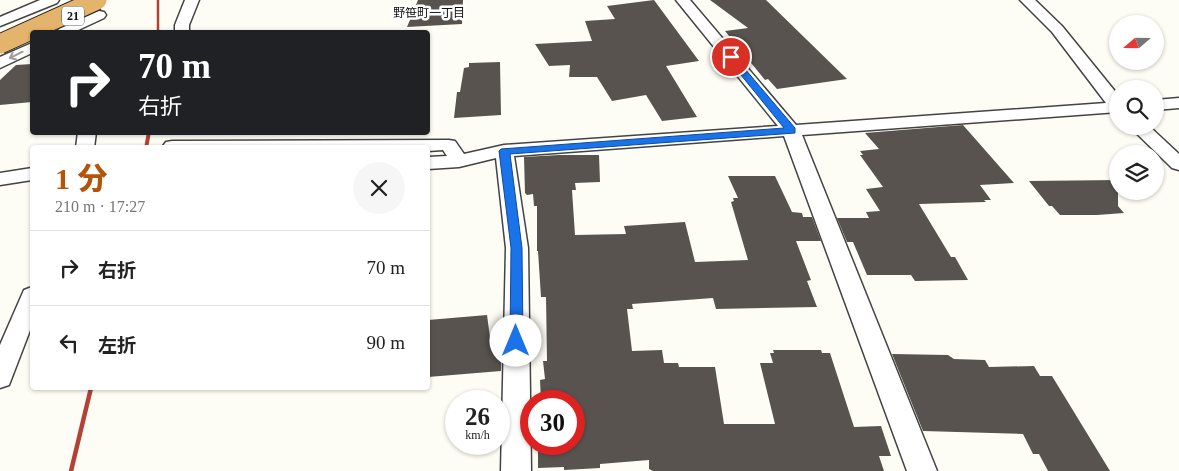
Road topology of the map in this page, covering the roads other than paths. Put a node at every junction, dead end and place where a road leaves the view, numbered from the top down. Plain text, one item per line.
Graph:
1 (52, 0) edge
2 (192, 0) edge
3 (683, 0) edge
4 (1027, 0) edge
5 (100, 4) edge
6 (0, 22) edge
7 (35, 30) edge
8 (42, 30) edge
9 (67, 30) edge
10 (98, 30) edge
11 (182, 30) edge
12 (30, 32) edge
13 (0, 44) edge
14 (30, 48) edge
15 (0, 63) edge
16 (1109, 95) edge
17 (1179, 103) edge
18 (1164, 104) edge
19 (1109, 108) edge
20 (791, 130) junction
21 (1148, 135) edge
22 (173, 142) edge
23 (504, 151) junction
24 (460, 161) junction
25 (430, 162) edge
26 (1179, 164) edge
27 (30, 174) edge
28 (0, 179) edge
29 (30, 181) edge
30 (0, 186) edge
31 (30, 301) edge
32 (0, 377) edge
33 (516, 471) edge
34 (922, 471) edge

1 - 6 street
2 - 11 street
3 - 20 street
4 - 16 street
5 - 7 highway, 21, bridge
5 - 8 highway, 21
5 - 9 street
5 - 10 street
12 - 13 highway, 21, bridge
14 -> 15 street
17 - 18 street
19 - 20 street
20 - 23 street
20 - 34 street
21 - 26 street
22 - 24 street
23 - 24 street
23 - 33 street
24 - 25 street
27 - 28 street
29 - 30 street
31 - 32 street

